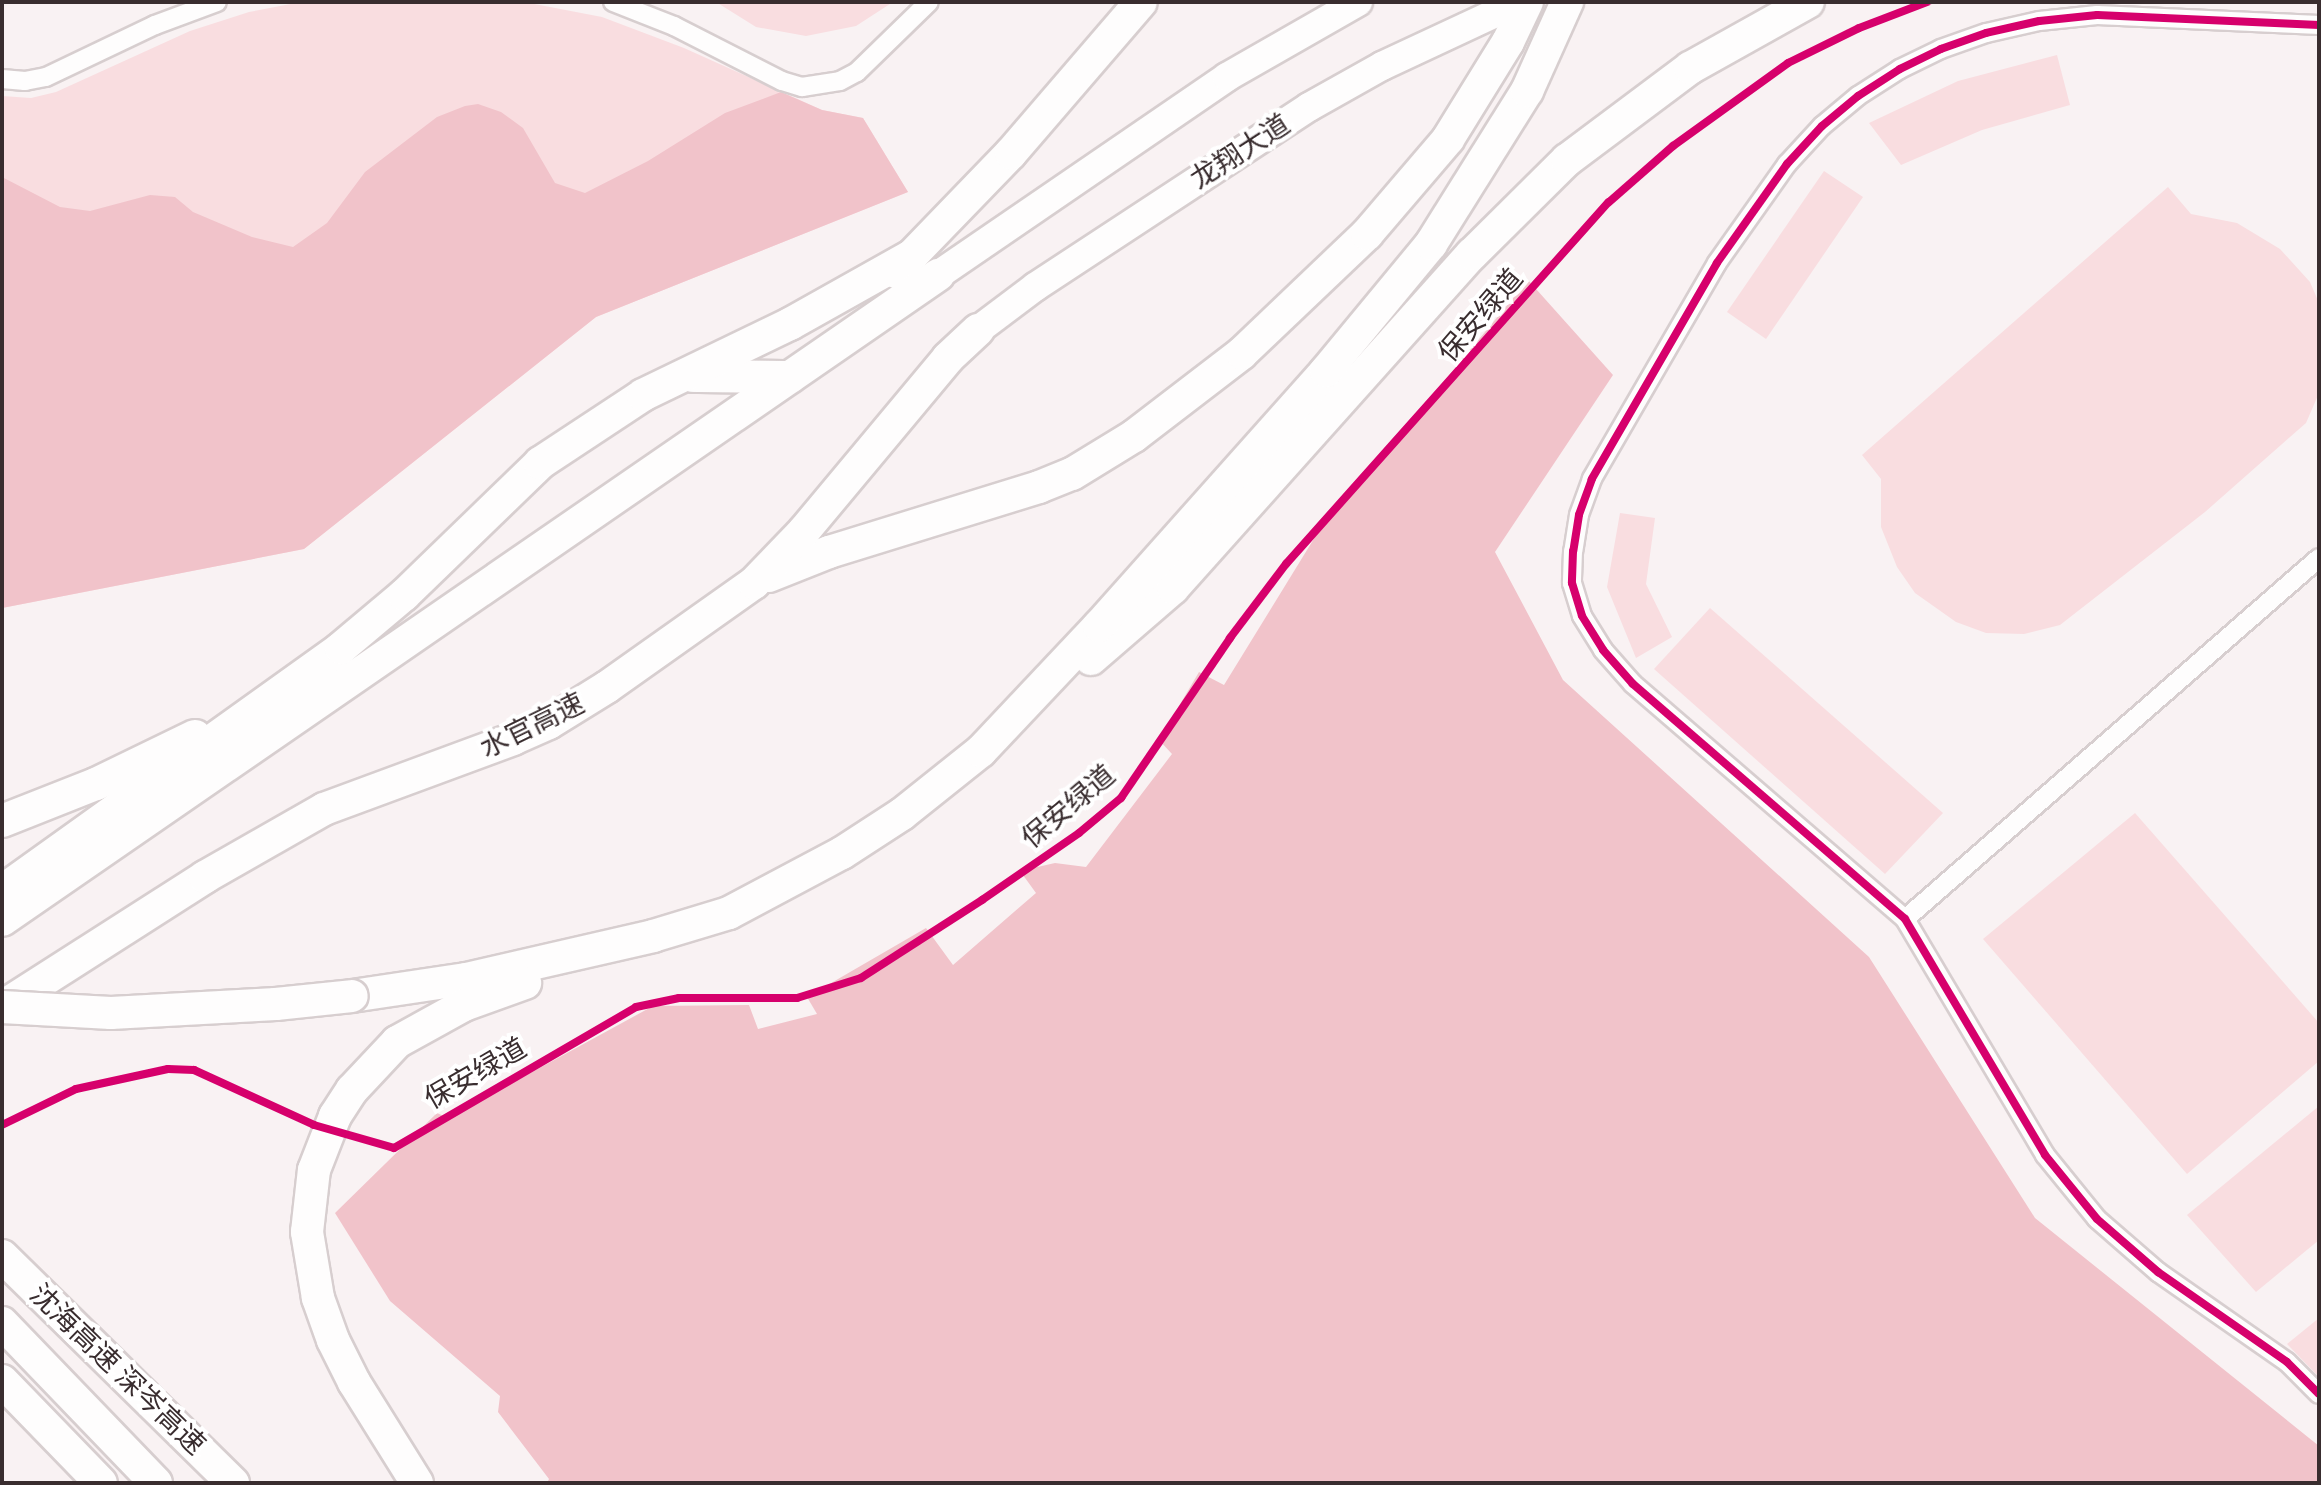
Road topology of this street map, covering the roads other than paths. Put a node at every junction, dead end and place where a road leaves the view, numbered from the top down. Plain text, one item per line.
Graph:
1 (217, 2) edge
2 (613, 2) edge
3 (929, 2) edge
4 (1358, 2) edge
5 (1519, 2) edge
6 (1527, 2) edge
7 (1567, 2) edge
8 (1808, 2) edge
9 (1132, 14) edge
10 (2319, 25) edge
11 (2, 79) edge
12 (911, 256) junction
13 (938, 275) joint
14 (978, 330) joint
15 (795, 374) junction
16 (683, 376) junction
17 (2319, 558) edge
18 (754, 583) junction
19 (277, 696) junction
20 (1005, 729) junction
21 (2, 821) edge
22 (2, 891) edge
23 (1905, 919) junction
24 (2, 920) edge
25 (653, 936) junction
26 (2, 1007) edge
27 (2, 1256) edge
28 (2, 1323) edge
29 (2, 1381) edge
30 (2319, 1394) edge
31 (101, 1483) edge
32 (156, 1483) edge
33 (233, 1483) edge
34 (417, 1483) edge

1 - 11 street
2 - 3 street
4 - 13 main road
5 - 14 main road, 龙翔大道
6 - 18 highway
7 - 20 highway
8 - 20 highway
9 - 12 highway
10 - 23 street
12 - 15 highway
12 - 16 highway
13 - 15 highway
14 - 18 highway, 水官高速
15 - 16 highway
15 - 24 highway
16 - 19 highway
17 - 23 street
18 - 26 highway, 水官高速
19 - 21 highway
19 - 22 highway
20 - 25 highway
23 - 30 street
25 - 26 highway, bridge
25 - 34 highway
27 - 33 highway, 沈海高速 深岑高速
28 - 32 highway, 沈海高速 深岑高速
29 - 31 highway

